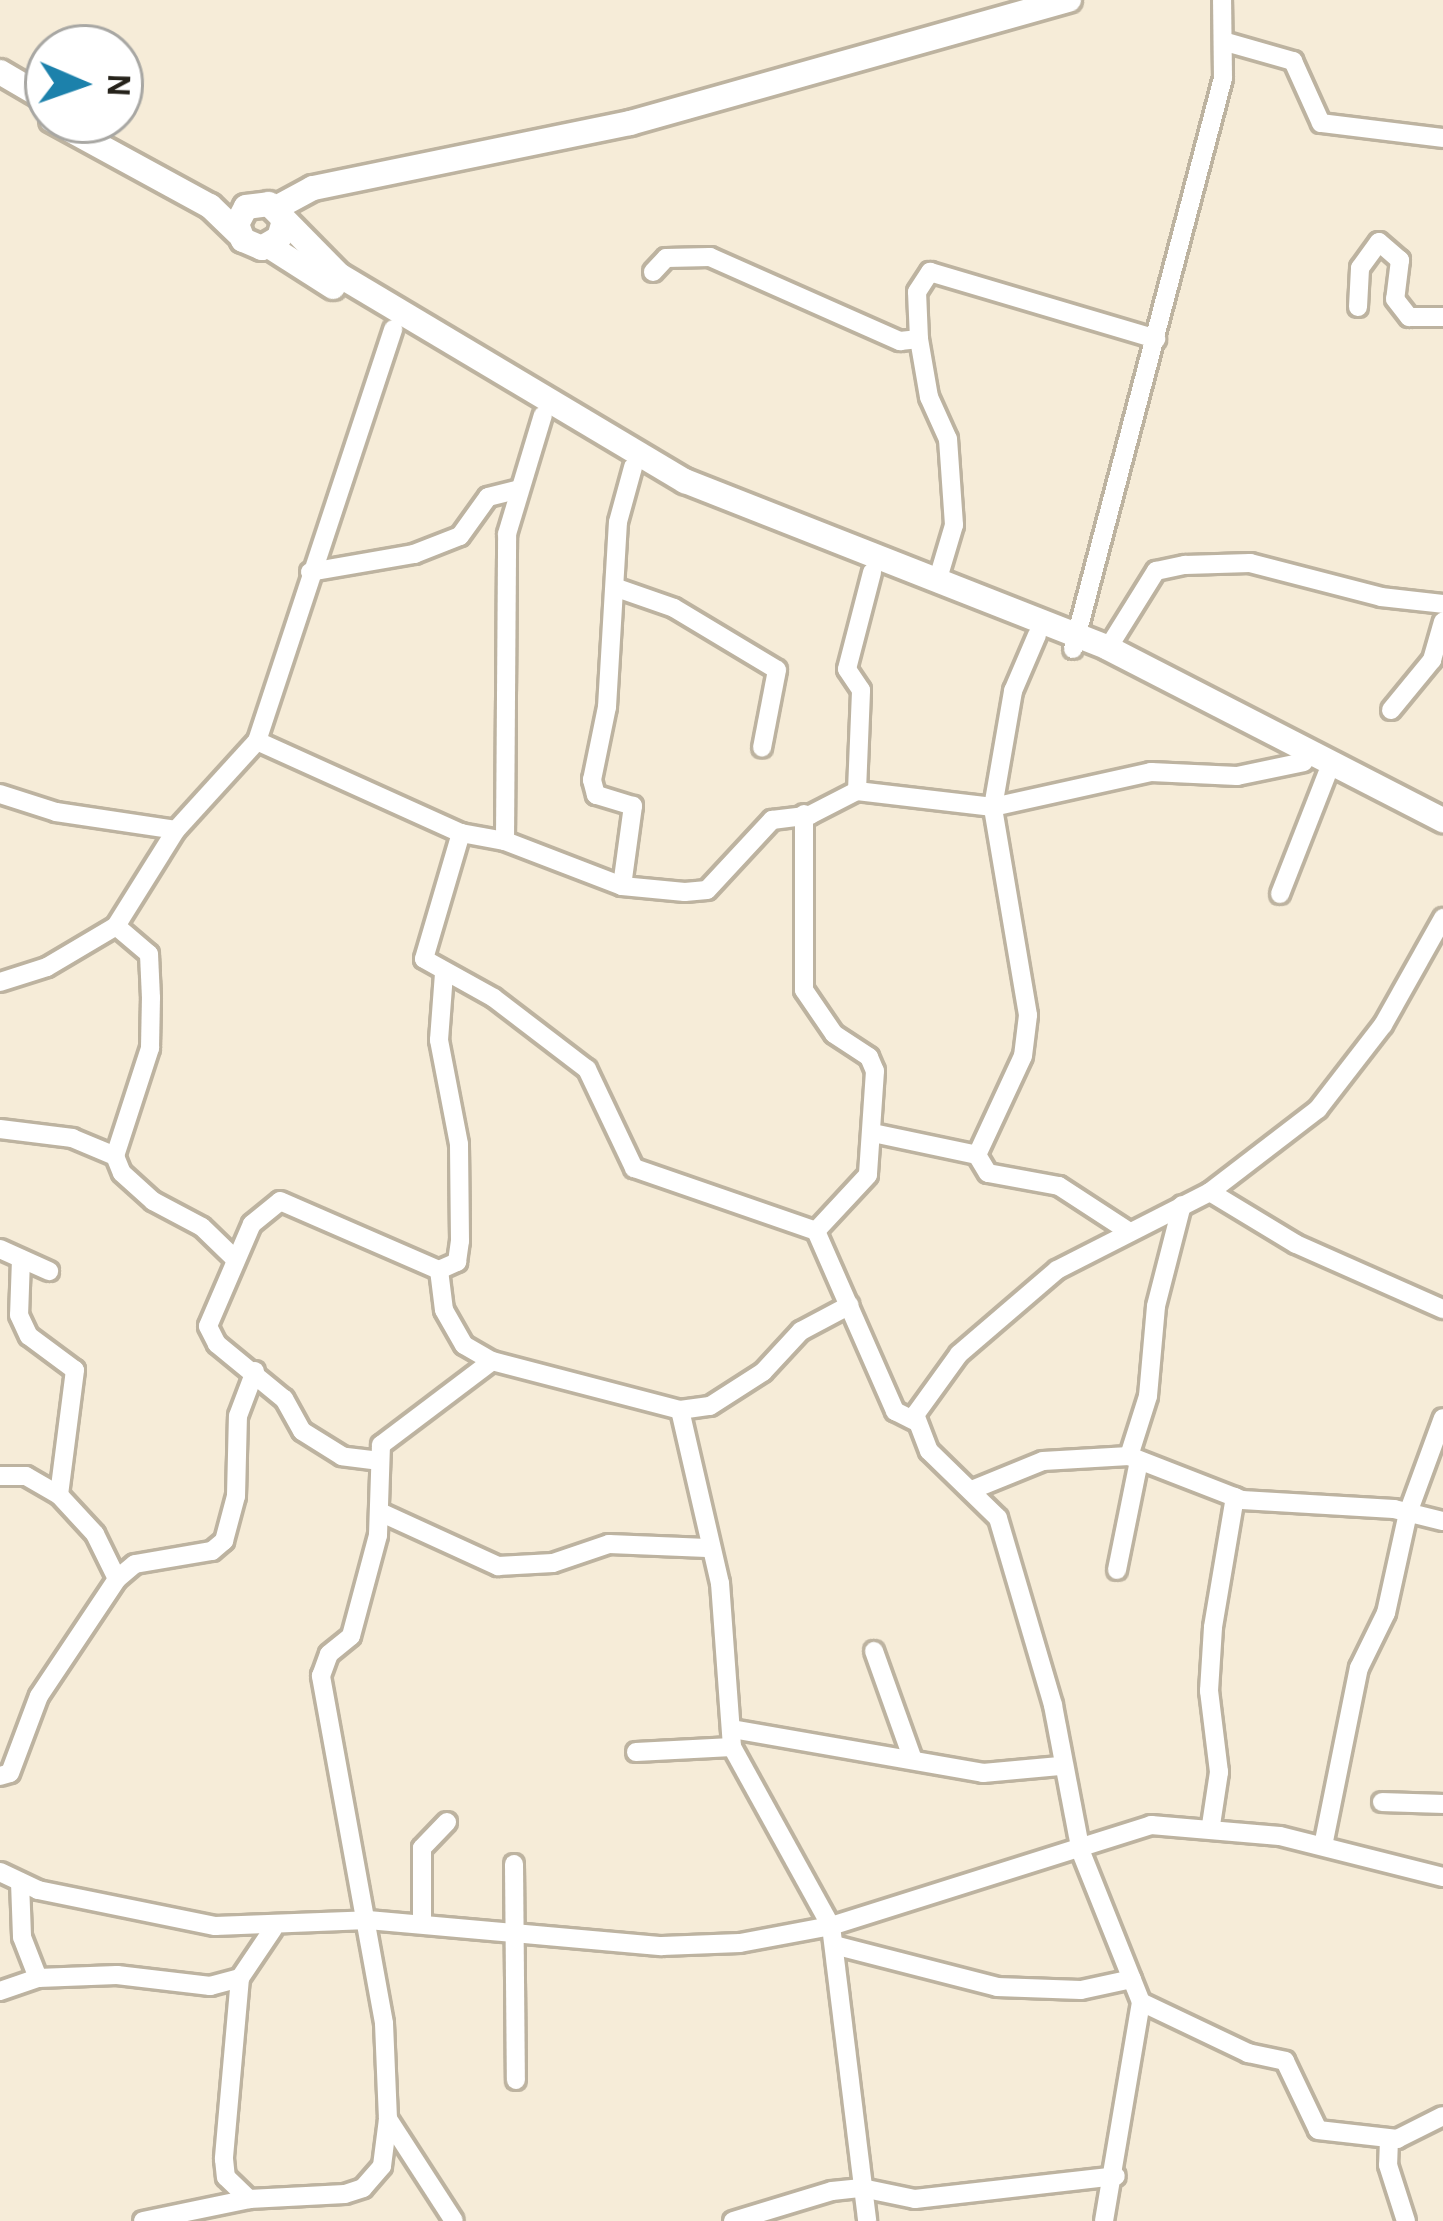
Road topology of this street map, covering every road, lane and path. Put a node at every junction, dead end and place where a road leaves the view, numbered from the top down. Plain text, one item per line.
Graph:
1 (1069, 0) edge
2 (1222, 0) edge
3 (1226, 42) junction
4 (1443, 138) edge
5 (96, 144) edge
6 (125, 144) edge
7 (271, 212) junction
8 (239, 234) junction
9 (269, 247) junction
10 (653, 272) dead end
11 (1358, 307) dead end
12 (1443, 317) edge
13 (393, 329) junction
14 (1156, 338) junction
15 (919, 339) junction
16 (543, 415) junction
17 (633, 467) junction
18 (516, 490) junction
19 (310, 572) junction
20 (872, 572) junction
21 (937, 582) junction
22 (616, 588) junction
23 (1443, 604) edge
24 (1443, 622) edge
25 (1036, 635) junction
26 (1074, 642) junction
27 (1108, 648) junction
28 (1390, 710) dead end
29 (257, 741) junction
30 (762, 748) dead end
31 (1304, 762) junction
32 (1328, 774) junction
33 (857, 791) junction
34 (0, 794) edge
35 (993, 806) junction
36 (804, 814) junction
37 (1443, 820) edge
38 (176, 830) junction
39 (460, 833) junction
40 (1443, 836) edge
41 (506, 841) junction
42 (622, 886) junction
43 (1280, 894) dead end
44 (1443, 918) edge
45 (116, 926) junction
46 (444, 973) junction
47 (0, 982) edge
48 (0, 1129) edge
49 (873, 1133) junction
50 (977, 1155) junction
51 (116, 1156) junction
52 (1210, 1192) junction
53 (1182, 1205) junction
54 (816, 1231) junction
55 (1128, 1231) junction
56 (0, 1249) edge
57 (21, 1259) junction
58 (235, 1259) junction
59 (439, 1270) junction
60 (50, 1271) dead end
61 (850, 1305) junction
62 (1443, 1309) edge
63 (492, 1361) junction
64 (255, 1372) junction
65 (680, 1410) junction
66 (1443, 1418) edge
67 (915, 1421) junction
68 (1134, 1458) junction
69 (380, 1461) junction
70 (0, 1476) edge
71 (974, 1489) junction
72 (59, 1495) junction
73 (1235, 1497) junction
74 (382, 1513) junction
75 (1408, 1513) junction
76 (1443, 1521) edge
77 (707, 1548) junction
78 (1117, 1570) dead end
79 (117, 1579) junction
80 (874, 1652) dead end
81 (732, 1738) junction
82 (636, 1752) dead end
83 (912, 1757) junction
84 (1060, 1766) junction
85 (0, 1776) edge
86 (1382, 1802) dead end
87 (1443, 1804) edge
88 (447, 1822) dead end
89 (1211, 1825) junction
90 (1323, 1846) junction
91 (1081, 1852) junction
92 (514, 1864) dead end
93 (0, 1872) edge
94 (1443, 1877) edge
95 (20, 1882) junction
96 (368, 1919) junction
97 (422, 1923) junction
98 (273, 1929) junction
99 (514, 1932) junction
100 (832, 1936) junction
101 (38, 1978) junction
102 (240, 1978) junction
103 (1132, 1979) junction
104 (0, 1991) edge
105 (1141, 2002) junction
106 (516, 2080) dead end
107 (1443, 2116) edge
108 (388, 2119) junction
109 (1389, 2139) junction
110 (1116, 2176) junction
111 (862, 2188) junction
112 (249, 2199) junction
113 (143, 2221) edge
114 (454, 2221) edge
115 (733, 2221) edge
116 (867, 2221) edge
117 (1104, 2221) edge
118 (1406, 2221) edge

1 - 7 main road
2 - 3 street
3 - 4 street
3 - 14 street
5 - 8 main road
6 - 7 main road
7 - 8 main road
7 - 9 main road
7 - 21 main road
8 - 9 main road
9 - 13 main road
10 - 15 street
11 - 12 street
13 - 16 main road
13 - 19 street
14 - 15 street
14 - 26 street
15 - 21 street
16 - 17 main road
16 - 18 street
17 - 20 main road
17 - 22 street
18 - 19 street
18 - 41 street
19 - 29 street
20 - 25 main road
20 - 33 street
21 - 26 main road
22 - 30 street
22 - 42 street
23 - 27 street
24 - 28 street
25 - 26 main road
25 - 35 street
26 - 27 main road
26 - 31 main road
27 - 37 main road
29 - 38 street
29 - 39 street
31 - 32 main road
31 - 35 street
32 - 40 main road
32 - 43 street
33 - 35 street
33 - 36 street
34 - 38 street
35 - 50 street
36 - 42 street
36 - 49 street
38 - 45 street
39 - 41 street
39 - 46 street
41 - 42 street
44 - 52 street
45 - 47 street
45 - 51 street
46 - 54 street
46 - 59 street
48 - 51 street
49 - 50 street
49 - 54 street
50 - 55 street
51 - 58 street
52 - 53 street
52 - 62 street
53 - 55 street
53 - 68 street
54 - 61 street
55 - 67 street
56 - 57 street
57 - 60 street
57 - 72 street
58 - 59 street
58 - 64 street
59 - 63 street
61 - 65 street
61 - 67 street
63 - 65 street
63 - 69 street
64 - 69 street
64 - 79 street
65 - 77 street
66 - 75 street
67 - 71 street
68 - 71 street
68 - 73 street
68 - 78 street
69 - 74 street
70 - 72 street
71 - 84 street
72 - 79 street
73 - 75 street
73 - 89 street
74 - 77 street
74 - 96 street
75 - 76 street
75 - 90 street
77 - 81 street
79 - 85 street
80 - 83 street
81 - 82 street
81 - 83 street
81 - 100 street
83 - 84 street
84 - 91 street
86 - 87 street
88 - 97 street
89 - 90 street
89 - 91 street
90 - 94 street
91 - 100 street
91 - 103 street
92 - 99 street
93 - 95 street
95 - 98 street
95 - 101 street
96 - 97 street
96 - 98 street
96 - 108 street
97 - 99 street
98 - 102 street
99 - 100 street
99 - 106 street
100 - 103 street
100 - 111 street
101 - 102 street
101 - 104 street
102 - 112 street
103 - 105 street
105 - 109 street
105 - 110 street
107 - 109 street
108 - 112 street
108 - 114 street
109 - 118 street
110 - 111 street
110 - 117 street
111 - 115 street
111 - 116 street
112 - 113 street

